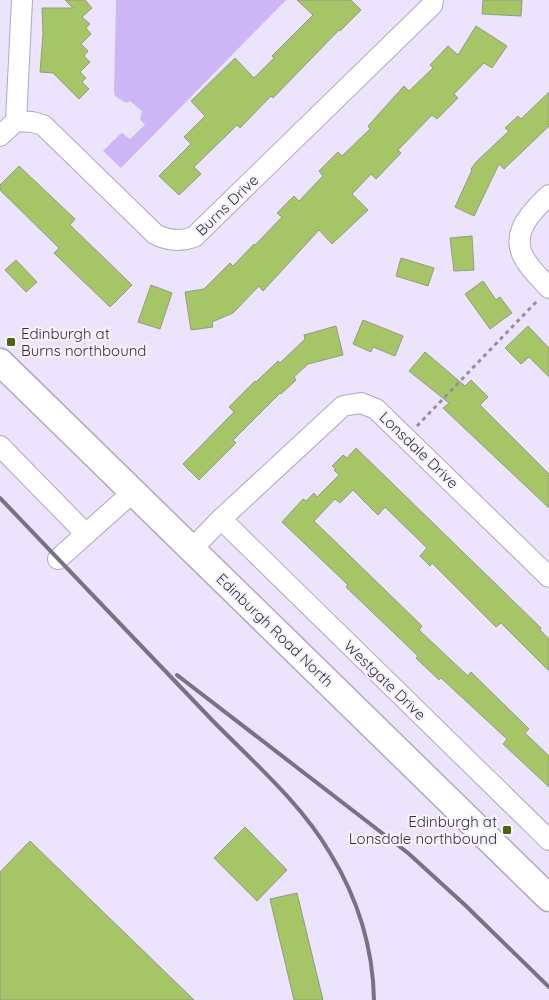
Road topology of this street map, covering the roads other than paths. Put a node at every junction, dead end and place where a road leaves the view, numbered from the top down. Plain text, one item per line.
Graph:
1 (22, 0) edge
2 (433, 0) edge
3 (16, 121) junction
4 (0, 136) edge
5 (549, 196) edge
6 (546, 292) edge
7 (0, 362) edge
8 (0, 446) edge
9 (133, 492) junction
10 (222, 519) junction
11 (86, 534) junction
12 (192, 549) junction
13 (58, 559) dead end
14 (549, 577) edge
15 (549, 840) edge
16 (549, 898) edge

1 - 3 street
2 - 3 street, Burns Drive
3 - 4 street
5 - 6 street
7 - 9 main road, Edinburgh Road North
8 - 11 street
9 - 11 street
9 - 12 main road, Edinburgh Road North
10 - 12 street, Lonsdale Drive
10 - 14 street, Lonsdale Drive
10 - 15 street, Westgate Drive
11 - 13 street
12 - 16 main road, Edinburgh Road North

